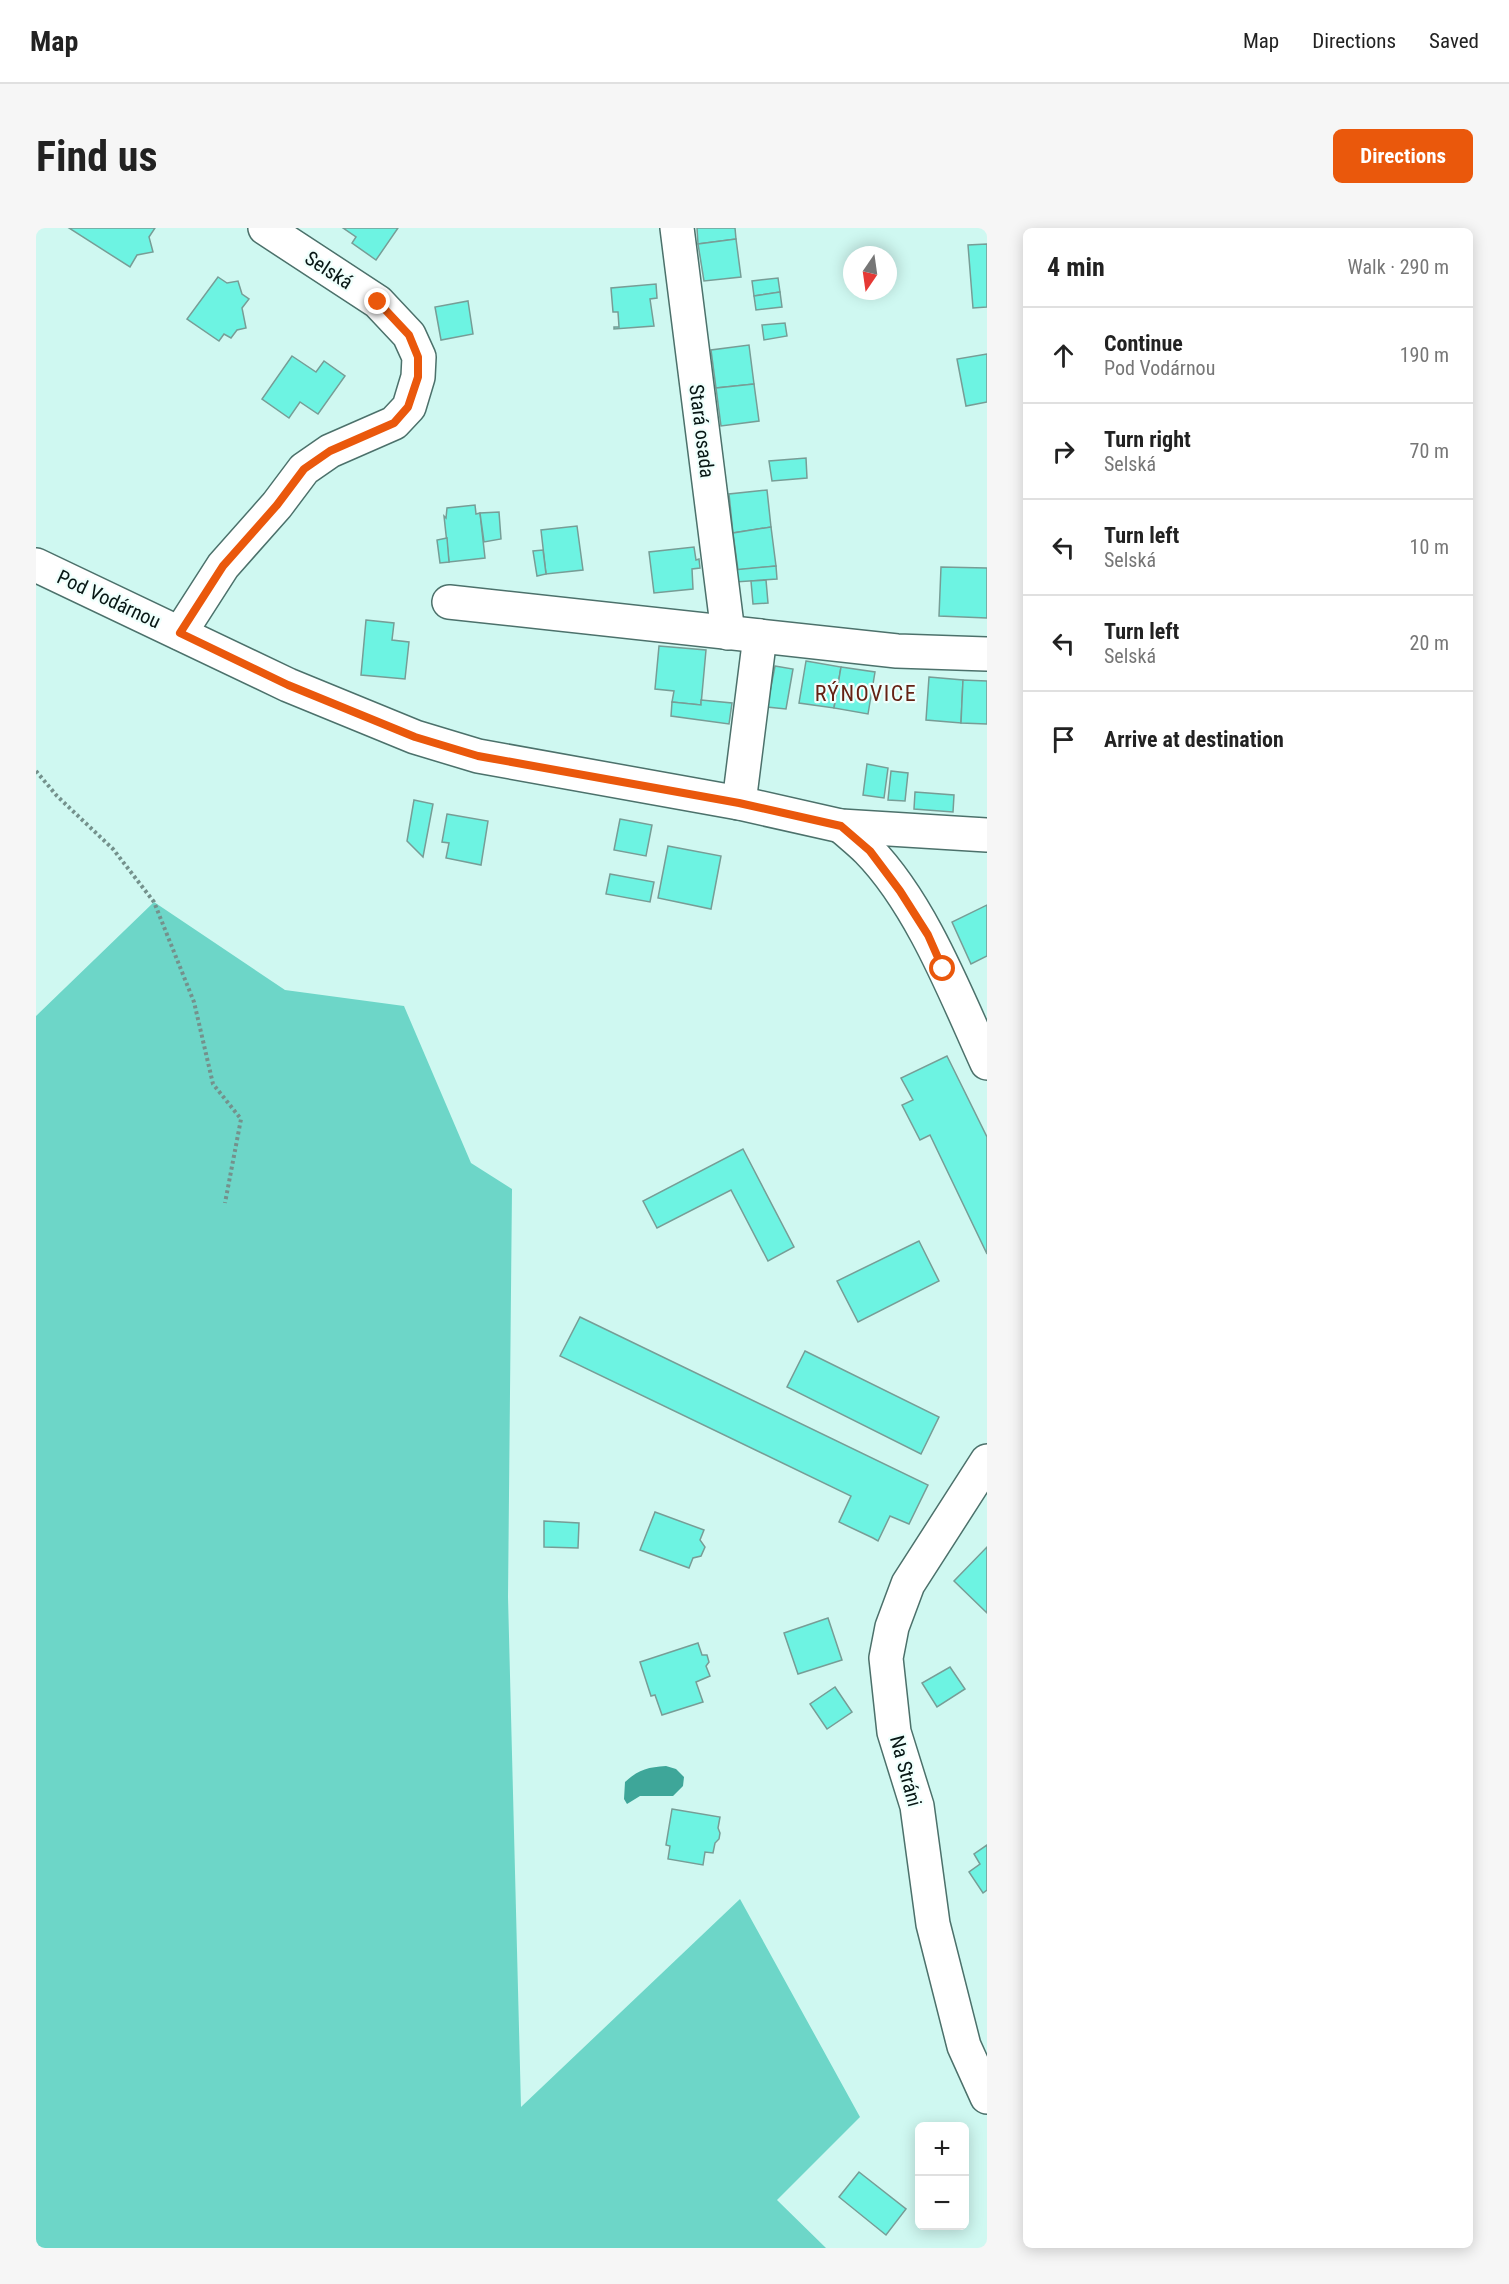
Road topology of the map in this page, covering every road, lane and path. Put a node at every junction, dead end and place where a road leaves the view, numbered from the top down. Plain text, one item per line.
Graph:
1 (265, 228) edge
2 (677, 228) edge
3 (36, 565) edge
4 (449, 602) dead end
5 (180, 633) junction
6 (728, 633) junction
7 (760, 636) junction
8 (987, 654) edge
9 (36, 771) edge
10 (739, 803) junction
11 (841, 826) junction
12 (987, 835) edge
13 (987, 1063) edge
14 (225, 1203) dead end
15 (987, 1461) edge
16 (987, 2097) edge

1 - 5 street, Selská
2 - 6 street, Stará osada
3 - 5 street, Pod Vodárnou
4 - 6 street
5 - 10 street, Pod Vodárnou
6 - 7 street
7 - 8 street
7 - 10 street
9 - 14 path
10 - 11 street, Pod Vodárnou
11 - 12 street
11 - 13 street, Pod Vodárnou
15 - 16 street, Na Stráni

